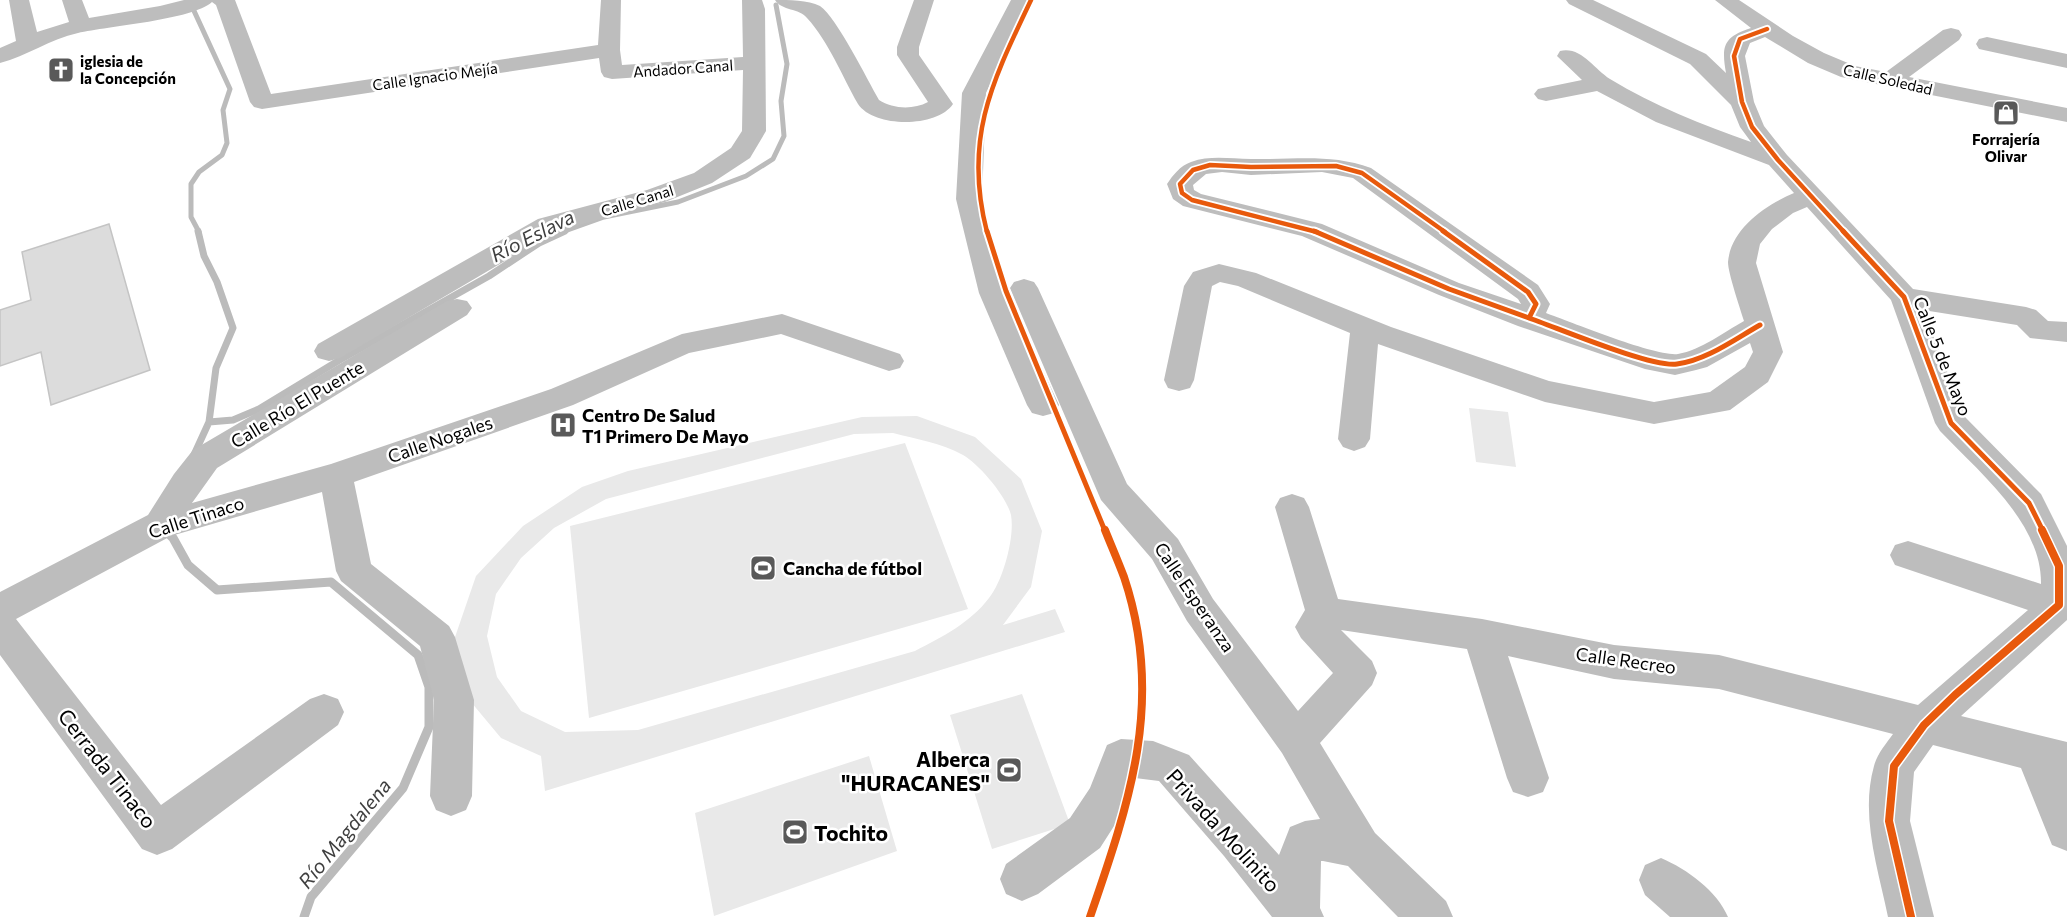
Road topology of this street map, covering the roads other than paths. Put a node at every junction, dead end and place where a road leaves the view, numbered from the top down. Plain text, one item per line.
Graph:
1 (19, 0) edge
2 (72, 0) edge
3 (611, 0) edge
4 (752, 0) edge
5 (785, 0) edge
6 (924, 0) edge
7 (1021, 0) edge
8 (1576, 0) edge
9 (1725, 0) edge
10 (216, 1) edge
11 (1768, 19) junction
12 (81, 26) junction
13 (1950, 35) dead end
14 (28, 43) junction
15 (1987, 44) dead end
16 (0, 56) edge
17 (1568, 56) dead end
18 (610, 61) junction
19 (2067, 61) edge
20 (753, 63) junction
21 (1889, 81) junction
22 (1600, 82) junction
23 (1546, 94) dead end
24 (1742, 102) junction
25 (2067, 115) edge
26 (1778, 160) junction
27 (1811, 196) junction
28 (1024, 288) dead end
29 (1904, 297) junction
30 (457, 308) dead end
31 (1528, 319) junction
32 (1760, 325) junction
33 (1365, 327) junction
34 (2067, 332) edge
35 (329, 351) dead end
36 (889, 361) dead end
37 (1179, 380) dead end
38 (1042, 405) dead end
39 (1354, 439) dead end
40 (336, 474) junction
41 (1292, 507) dead end
42 (160, 525) junction
43 (1908, 555) dead end
44 (2059, 605) junction
45 (0, 610) edge
46 (1324, 612) junction
47 (0, 626) edge
48 (1482, 635) junction
49 (324, 712) dead end
50 (1924, 725) junction
51 (1296, 740) junction
52 (2051, 757) edge
53 (1528, 778) dead end
54 (451, 796) dead end
55 (2067, 830) edge
56 (1360, 848) junction
57 (1022, 879) dead end
58 (1661, 880) dead end
59 (1298, 915) edge
60 (1430, 917) edge
61 (1704, 917) edge
62 (1911, 917) edge

1 - 14 street
2 - 12 street
3 - 18 street
4 - 20 street, Calle Canal
5 - 6 street
7 - 38 street
8 - 24 street
9 - 11 street, Calle Soledad
10 - 12 street
10 - 18 street, Calle Ignacio Mejía
11 - 21 street, Calle Soledad
11 - 24 street, Calle 5 de Mayo
12 - 14 street
13 - 21 street
14 - 16 street
15 - 19 street
17 - 22 street
18 - 20 street, Andador Canal
20 - 35 street, Calle Canal
21 - 25 street, Calle Soledad
22 - 23 street
22 - 26 street
24 - 26 street, Calle 5 de Mayo
26 - 27 street, Calle 5 de Mayo
27 - 29 street, Calle 5 de Mayo
27 - 32 street
28 - 51 street, Calle Esperanza
29 - 34 street
29 - 44 street, Calle 5 de Mayo
30 - 42 street, Calle Río El Puente
31 - 31 street
31 - 32 street
32 - 33 street
33 - 37 street
33 - 39 street
36 - 40 street, Calle Nogales
40 - 42 street, Calle Tinaco
40 - 54 street
41 - 46 street
42 - 45 street, Calle Tinaco
43 - 44 street
44 - 50 street
46 - 48 street, Calle Recreo
46 - 51 street
47 - 49 street, Cerrada Tinaco
48 - 50 street, Calle Recreo
48 - 53 street
50 - 52 street, Calle Recreo
50 - 62 street
51 - 56 street, Calle Esperanza
52 - 55 street
56 - 59 street
56 - 60 street, Calle Esperanza
57 - 59 street, Privada Molinito
58 - 61 street

